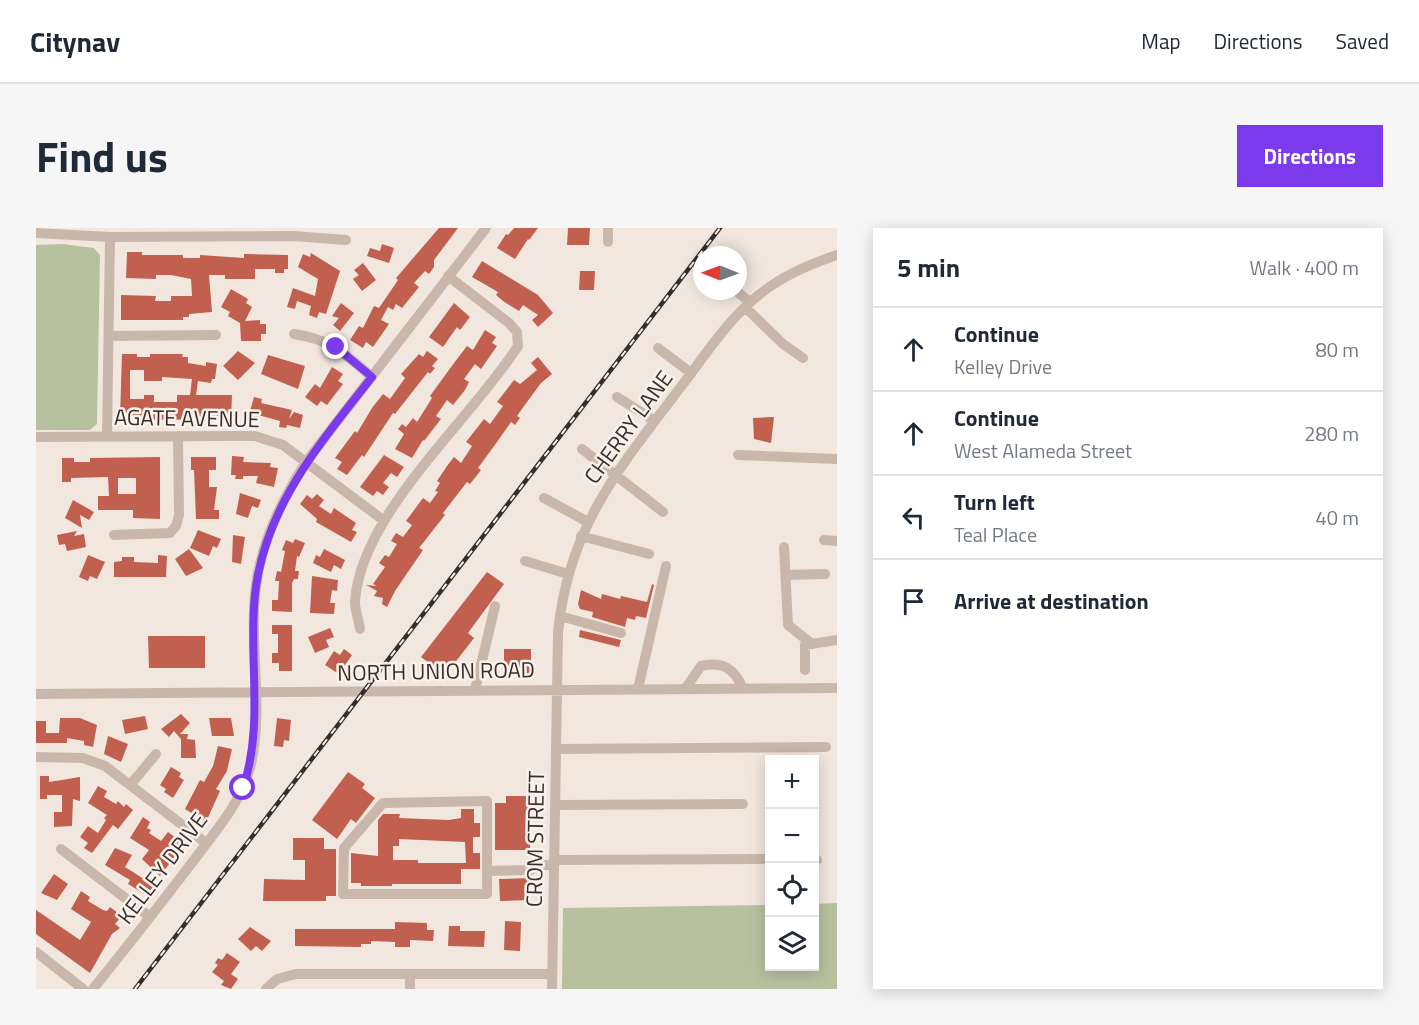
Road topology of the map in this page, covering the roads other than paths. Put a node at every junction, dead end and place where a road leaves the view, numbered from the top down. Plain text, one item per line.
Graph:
1 (486, 228) edge
2 (608, 228) edge
3 (36, 233) edge
4 (110, 237) junction
5 (346, 240) dead end
6 (608, 242) dead end
7 (837, 255) edge
8 (448, 276) junction
9 (744, 300) edge
10 (748, 305) junction
11 (294, 334) dead end
12 (216, 335) dead end
13 (109, 336) junction
14 (658, 348) dead end
15 (803, 358) dead end
16 (691, 373) junction
17 (372, 377) junction
18 (617, 397) dead end
19 (655, 421) junction
20 (106, 436) junction
21 (178, 436) junction
22 (36, 437) edge
23 (582, 448) dead end
24 (738, 455) dead end
25 (837, 459) edge
26 (306, 462) junction
27 (616, 474) junction
28 (544, 498) dead end
29 (663, 512) dead end
30 (383, 520) junction
31 (588, 522) junction
32 (114, 535) dead end
33 (581, 536) junction
34 (824, 540) dead end
35 (837, 541) edge
36 (784, 547) dead end
37 (649, 554) dead end
38 (525, 561) dead end
39 (666, 566) dead end
40 (568, 574) junction
41 (825, 574) dead end
42 (786, 575) junction
43 (495, 606) dead end
44 (560, 616) junction
45 (360, 629) dead end
46 (621, 633) dead end
47 (837, 640) edge
48 (812, 644) junction
49 (805, 669) dead end
50 (837, 688) edge
51 (556, 689) junction
52 (638, 689) junction
53 (685, 689) junction
54 (743, 689) junction
55 (475, 690) junction
56 (255, 693) junction
57 (36, 694) edge
58 (826, 747) dead end
59 (787, 748) junction
60 (556, 749) junction
61 (156, 753) dead end
62 (787, 755) edge
63 (36, 757) edge
64 (131, 784) junction
65 (743, 804) dead end
66 (556, 806) junction
67 (206, 843) junction
68 (61, 849) dead end
69 (765, 859) edge
70 (554, 863) junction
71 (487, 872) junction
72 (150, 917) junction
73 (36, 952) edge
74 (552, 974) junction
75 (410, 975) junction
76 (83, 989) edge
77 (93, 989) edge
78 (266, 989) edge
79 (410, 989) edge
80 (552, 989) edge

1 - 8 street, KELLEY DRIVE
2 - 6 street
3 - 4 street
4 - 5 street
4 - 13 street
7 - 10 street, CHERRY LANE
8 - 17 street, KELLEY DRIVE
8 - 30 street
9 - 10 street
10 - 15 street
10 - 16 street, CHERRY LANE
11 - 17 street
12 - 13 street
13 - 20 street
14 - 16 street
16 - 19 street, CHERRY LANE
17 - 26 street, KELLEY DRIVE
18 - 19 street
19 - 27 street, CHERRY LANE
20 - 21 street, AGATE AVENUE
20 - 22 street, AGATE AVENUE
21 - 26 street, AGATE AVENUE
21 - 32 street
23 - 27 street
24 - 25 street
26 - 30 street, AGATE AVENUE
26 - 56 street, KELLEY DRIVE
27 - 29 street
27 - 31 street, CHERRY LANE
28 - 31 street
30 - 45 street
31 - 33 street, CHERRY LANE
33 - 37 street
33 - 40 street, CHERRY LANE
34 - 35 street
36 - 42 street
38 - 40 street
39 - 52 street
40 - 44 street, CHERRY LANE
41 - 42 street
42 - 48 street
43 - 55 street
44 - 46 street
44 - 51 street, CHERRY LANE
47 - 48 street
48 - 49 street
50 - 54 street, NORTH UNION ROAD
51 - 52 street, NORTH UNION ROAD
51 - 55 street, NORTH UNION ROAD
51 - 60 street, CROM STREET
52 - 53 street, NORTH UNION ROAD
53 - 54 street, NORTH UNION ROAD
53 - 54 street
55 - 56 street, NORTH UNION ROAD
56 - 57 street, NORTH UNION ROAD
56 - 67 street, KELLEY DRIVE
58 - 59 street
59 - 60 street
59 - 62 street
60 - 66 street, CROM STREET
61 - 64 street
63 - 64 street
64 - 67 street
65 - 66 street
66 - 70 street, CROM STREET
67 - 72 street, KELLEY DRIVE
68 - 72 street
69 - 70 street
70 - 71 street
70 - 74 street, CROM STREET
71 - 71 street
72 - 77 street, KELLEY DRIVE
73 - 76 street
74 - 75 street
74 - 80 street, CROM STREET
75 - 78 street
75 - 79 street

